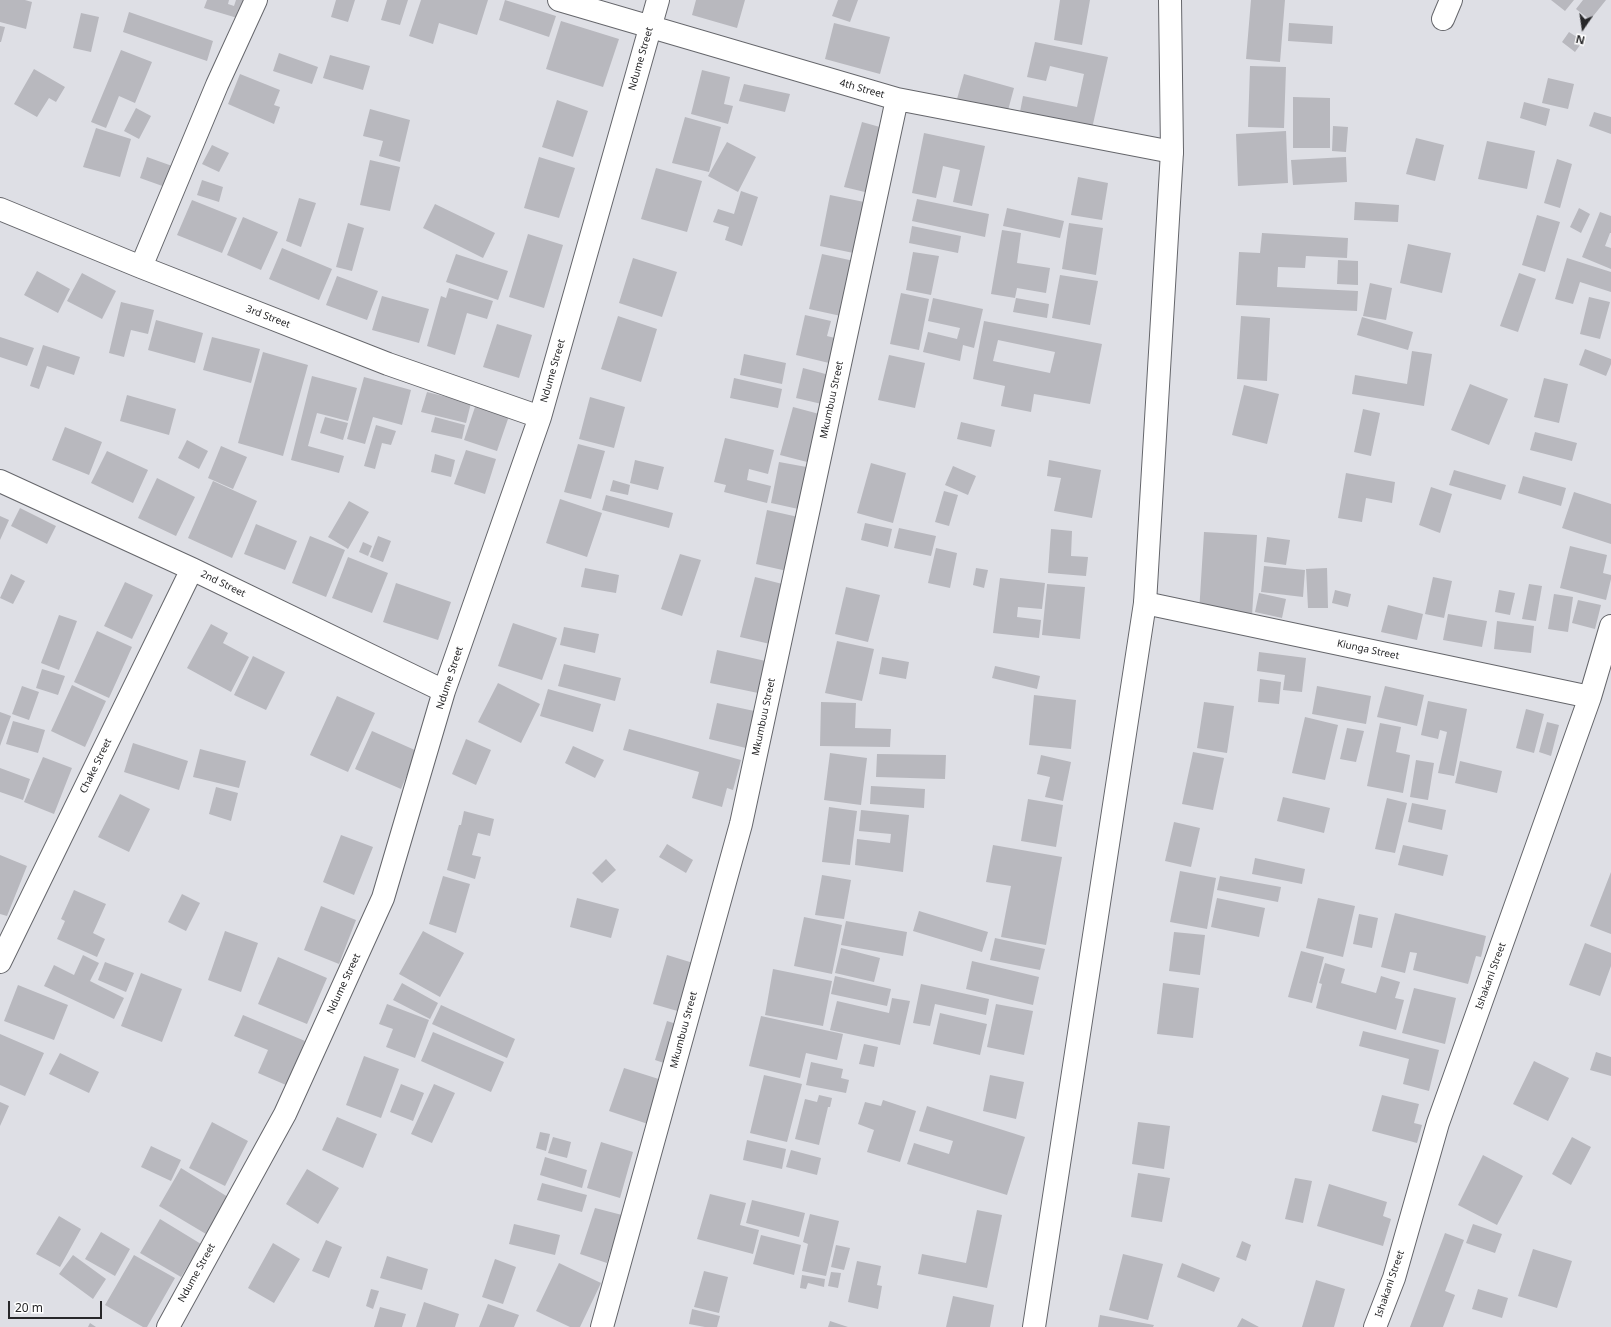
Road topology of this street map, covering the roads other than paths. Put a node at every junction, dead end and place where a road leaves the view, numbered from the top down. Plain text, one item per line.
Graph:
1 (256, 0) edge
2 (559, 0) edge
3 (658, 0) edge
4 (1170, 0) edge
5 (650, 27) junction
6 (897, 99) junction
7 (1172, 152) junction
8 (0, 209) edge
9 (141, 267) junction
10 (540, 417) junction
11 (0, 481) edge
12 (192, 569) junction
13 (1145, 603) junction
14 (1611, 626) edge
15 (444, 691) junction
16 (1590, 697) junction
17 (0, 962) edge
18 (168, 1327) edge
19 (602, 1327) edge
20 (1034, 1327) edge
21 (1375, 1327) edge

1 - 9 main road
2 - 5 main road, 4th Street
3 - 5 main road, Ndume Street
4 - 7 main road
5 - 6 main road, 4th Street
5 - 10 main road, Ndume Street
6 - 7 main road, 4th Street
6 - 19 main road, Mkumbuu Street
7 - 13 main road
8 - 9 main road, 3rd Street
9 - 10 main road, 3rd Street
10 - 15 main road, Ndume Street
11 - 12 main road, 2nd Street
12 - 15 main road, 2nd Street
12 - 17 main road, Chake Street
13 - 16 main road, Kiunga Street
13 - 20 main road
14 - 16 main road, Ishakani Street
15 - 18 main road, Ndume Street
16 - 21 main road, Ishakani Street

